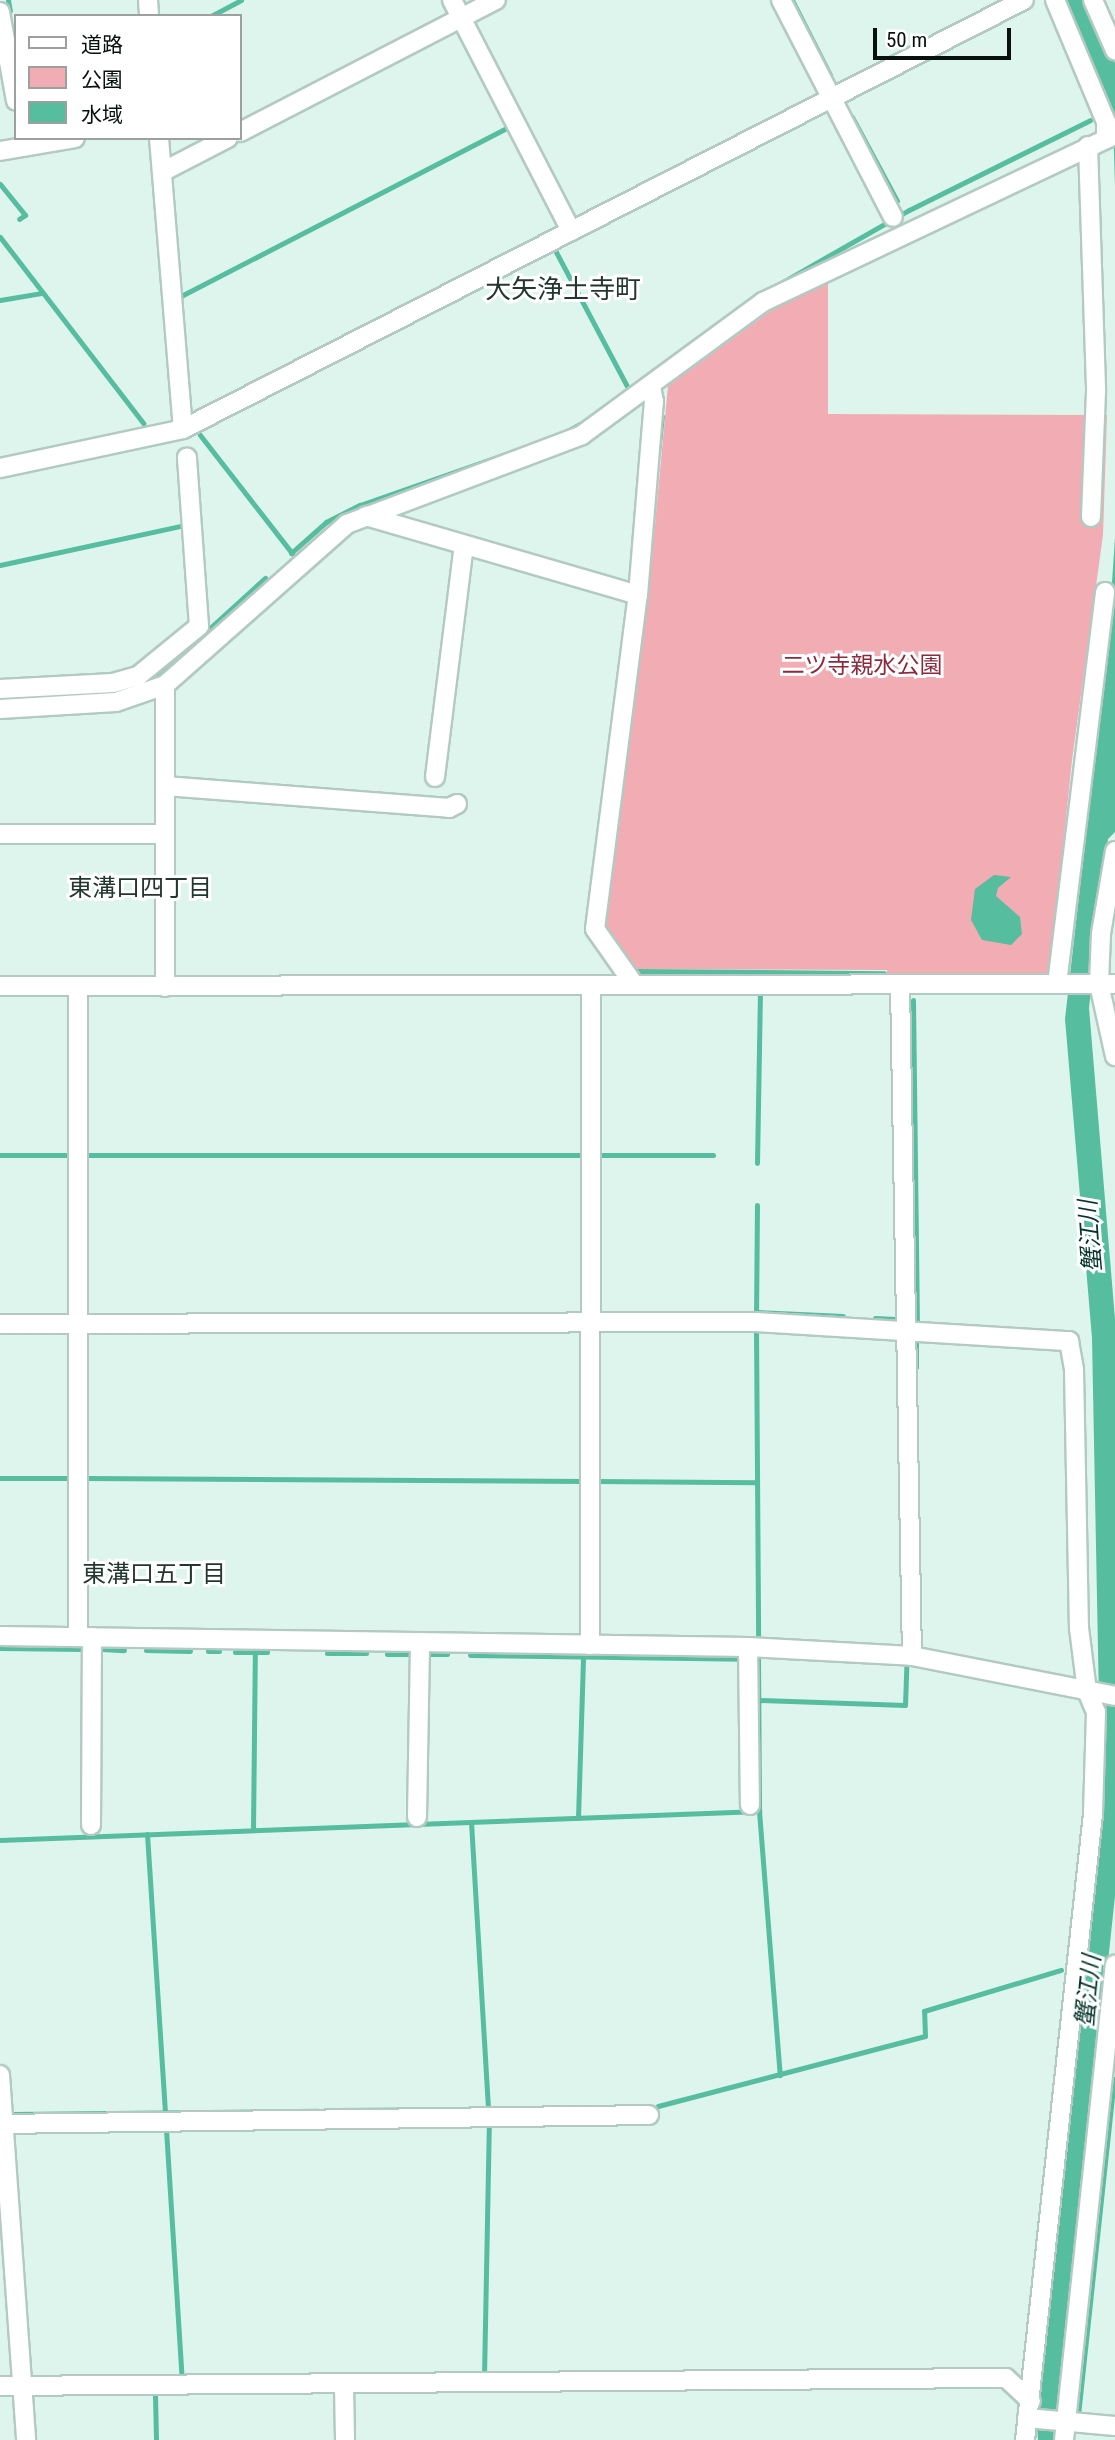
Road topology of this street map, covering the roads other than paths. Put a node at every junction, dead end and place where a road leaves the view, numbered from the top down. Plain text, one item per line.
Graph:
1 (452, 0) edge
2 (496, 0) edge
3 (781, 0) edge
4 (1024, 0) edge
5 (1055, 0) edge
6 (1093, 0) edge
7 (0, 12) edge
8 (461, 18) junction
9 (1115, 50) edge
10 (14, 90) edge
11 (831, 98) junction
12 (242, 131) edge
13 (1111, 137) edge
14 (49, 140) edge
15 (159, 140) edge
16 (224, 140) edge
17 (23, 142) edge
18 (1088, 146) junction
19 (0, 151) edge
20 (162, 172) junction
21 (893, 217) dead end
22 (571, 231) junction
23 (651, 387) junction
24 (176, 430) junction
25 (187, 457) dead end
26 (0, 468) edge
27 (366, 516) junction
28 (1091, 517) dead end
29 (464, 545) junction
30 (1105, 592) dead end
31 (638, 595) junction
32 (165, 685) junction
33 (0, 689) edge
34 (0, 709) edge
35 (435, 777) dead end
36 (165, 786) junction
37 (457, 804) dead end
38 (0, 834) edge
39 (165, 834) junction
40 (1115, 851) edge
41 (633, 984) junction
42 (901, 984) junction
43 (1056, 984) junction
44 (1107, 984) edge
45 (0, 986) edge
46 (79, 986) junction
47 (164, 987) junction
48 (592, 988) junction
49 (1115, 1056) edge
50 (591, 1322) junction
51 (0, 1324) edge
52 (78, 1324) junction
53 (906, 1331) junction
54 (0, 1636) edge
55 (85, 1637) junction
56 (420, 1642) junction
57 (590, 1645) junction
58 (748, 1647) junction
59 (912, 1656) junction
60 (1091, 1691) junction
61 (1115, 1696) edge
62 (750, 1805) dead end
63 (417, 1817) dead end
64 (90, 1825) dead end
65 (1115, 1965) edge
66 (1109, 2067) edge
67 (0, 2075) edge
68 (649, 2115) dead end
69 (2, 2123) edge
70 (0, 2386) edge
71 (23, 2386) junction
72 (344, 2386) junction
73 (1030, 2412) junction
74 (1115, 2426) edge
75 (1065, 2428) edge
76 (26, 2440) edge
77 (345, 2440) edge
78 (1025, 2440) edge

1 - 8 street
2 - 8 street
3 - 11 street
4 - 11 street
5 - 13 street
6 - 9 street
7 - 10 street
8 - 12 street
8 - 22 street
11 - 21 street
11 - 22 street
13 - 18 street
14 - 17 street
15 - 20 street
16 - 20 street
17 - 19 street
18 - 23 street
18 - 28 street
20 - 24 street
22 - 24 street
23 - 27 street
23 - 31 street
24 - 26 street
25 - 33 street
27 - 29 street
27 - 32 street
29 - 31 street
29 - 35 street
30 - 43 street
31 - 41 street
32 - 34 street
32 - 36 street
36 - 37 street
36 - 39 street
38 - 39 street
39 - 47 street
40 - 44 street
41 - 42 street
41 - 48 street
42 - 43 street
42 - 53 street
43 - 44 street
44 - 49 street
45 - 46 street
46 - 47 street
46 - 52 street
47 - 48 street
48 - 50 street
50 - 52 street
50 - 53 street
50 - 57 street
51 - 52 street
52 - 55 street
53 - 59 street
53 - 60 street
54 - 55 street
55 - 56 street
55 - 64 street
56 - 57 street
56 - 63 street
57 - 58 street
58 - 59 street
58 - 62 street
59 - 60 street
60 - 61 street
60 - 73 street
65 - 66 street
66 - 75 street
67 - 69 street
68 - 69 street
69 - 71 street
70 - 71 street
71 - 72 street
71 - 76 street
72 - 73 street
72 - 77 street
73 - 75 street
73 - 78 street
74 - 75 street

